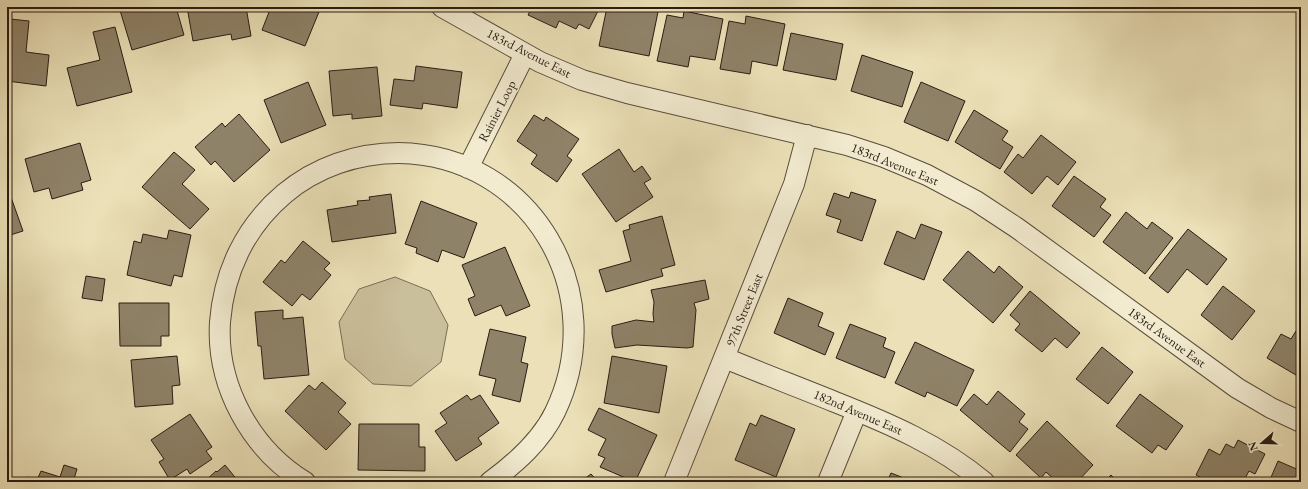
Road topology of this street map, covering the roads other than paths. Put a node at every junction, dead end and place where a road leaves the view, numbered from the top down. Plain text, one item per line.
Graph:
1 (442, 7) edge
2 (525, 54) junction
3 (807, 135) junction
4 (468, 168) junction
5 (725, 358) junction
6 (857, 411) junction
7 (1301, 422) edge
8 (305, 482) edge
9 (490, 482) edge
10 (674, 482) edge
11 (828, 482) edge
12 (984, 482) edge

1 - 2 street, 183rd Avenue East
2 - 3 street, 183rd Avenue East
2 - 4 street, Rainier Loop
3 - 5 street, 97th Street East
3 - 7 street, 183rd Avenue East
4 - 8 street
4 - 9 street
5 - 6 street, 182nd Avenue East
5 - 10 street, 97th Street East
6 - 11 street
6 - 12 street, 182nd Avenue East

